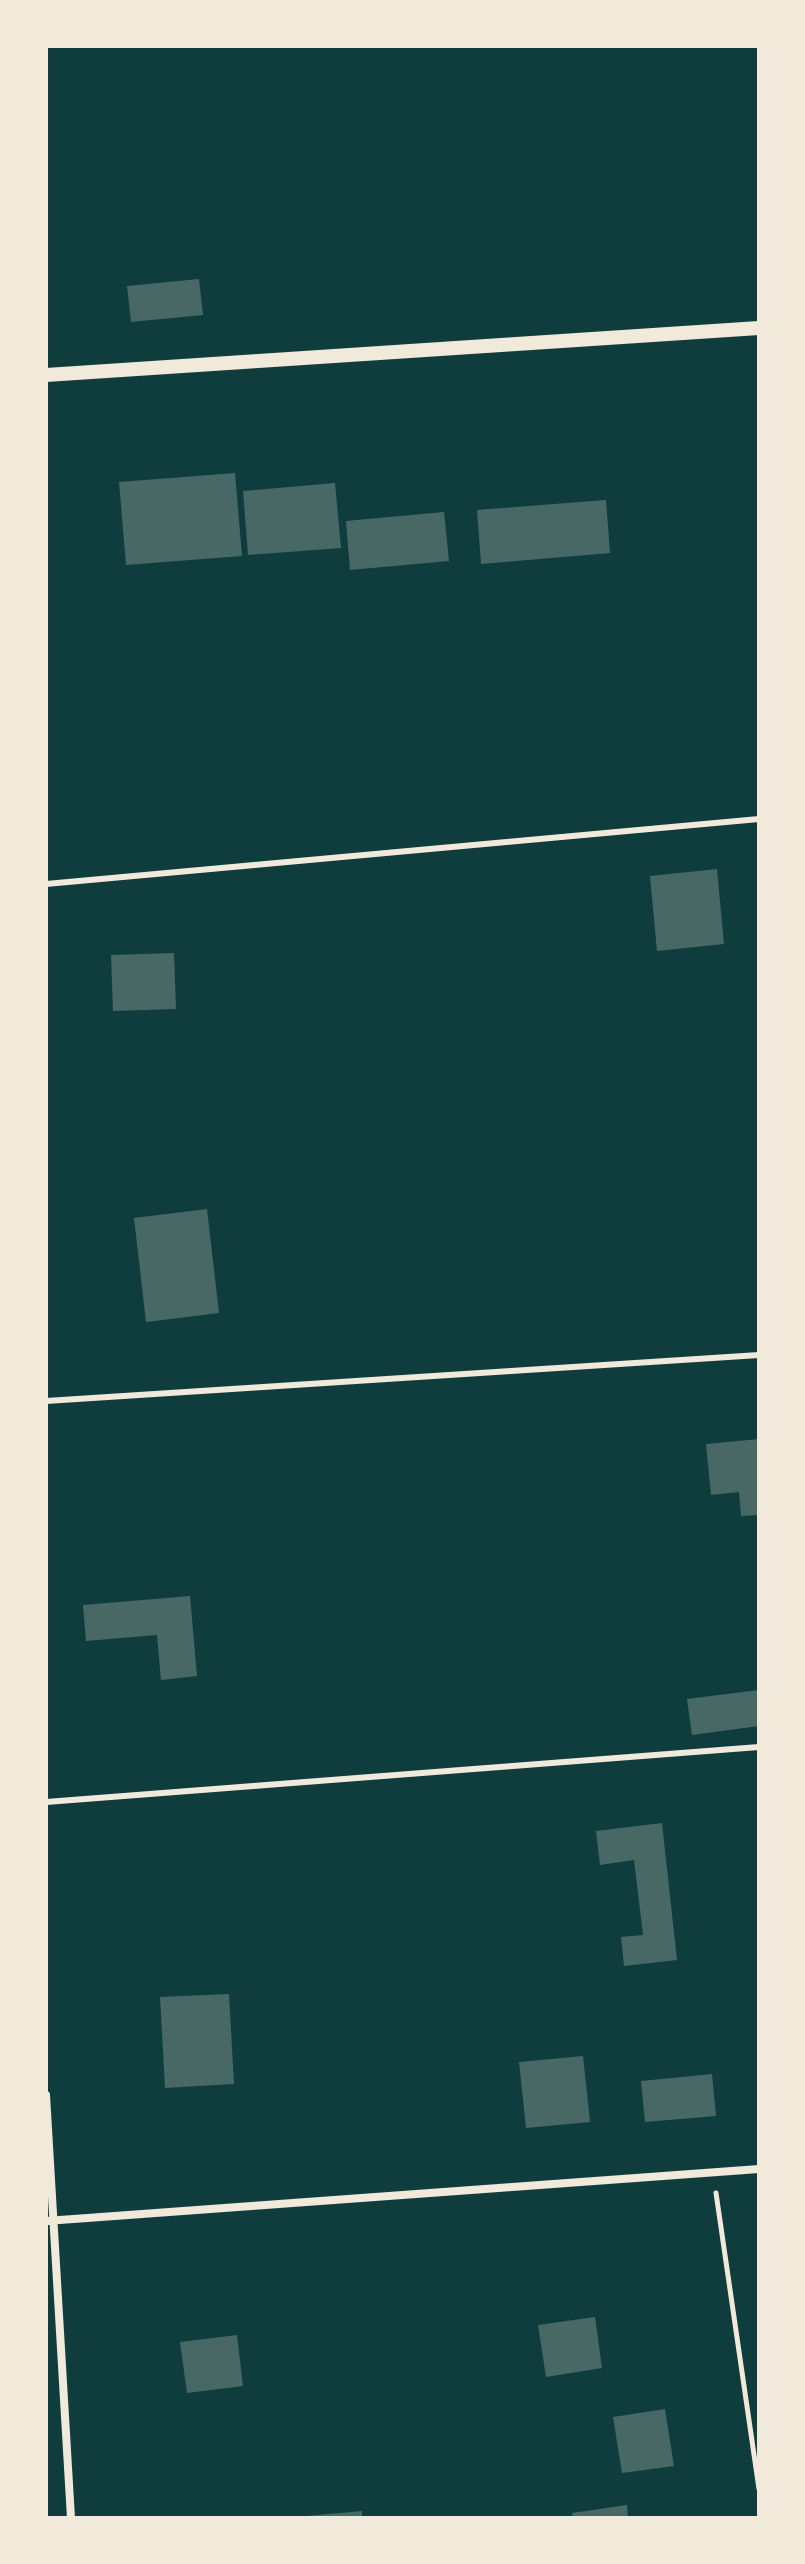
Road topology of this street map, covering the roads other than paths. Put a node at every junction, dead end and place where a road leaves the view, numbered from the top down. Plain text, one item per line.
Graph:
1 (759, 328) edge
2 (46, 375) edge
3 (759, 819) edge
4 (46, 884) edge
5 (759, 1355) edge
6 (46, 1401) edge
7 (759, 1747) edge
8 (46, 1802) edge
9 (46, 2095) edge
10 (759, 2169) edge
11 (49, 2221) edge
12 (71, 2518) edge

1 - 2 street
3 - 4 lane
5 - 6 lane
7 - 8 lane
9 - 11 street
10 - 11 street
11 - 12 street

